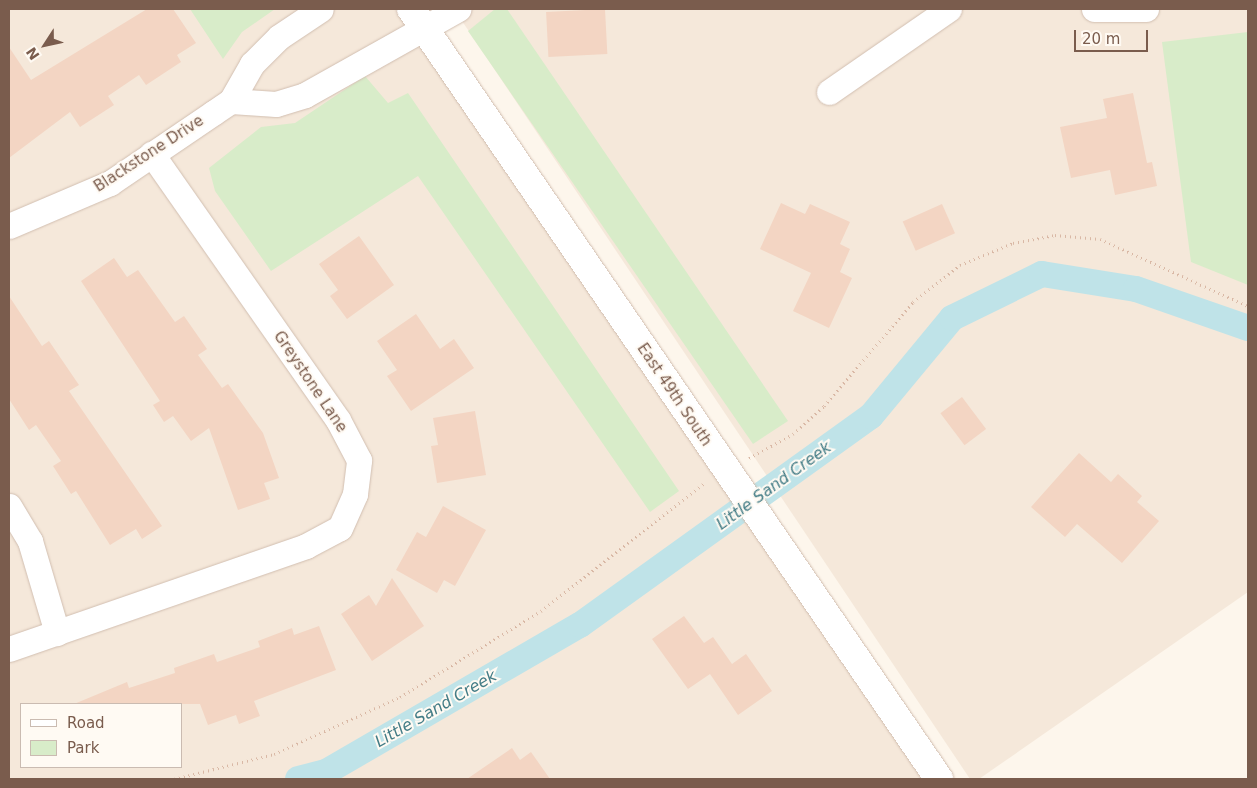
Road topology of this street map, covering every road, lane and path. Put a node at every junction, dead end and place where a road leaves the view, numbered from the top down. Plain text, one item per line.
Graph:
1 (321, 9) edge
2 (458, 9) edge
3 (948, 9) edge
4 (1094, 9) edge
5 (1146, 9) edge
6 (418, 20) edge
7 (829, 92) dead end
8 (231, 101) junction
9 (152, 154) junction
10 (9, 226) edge
11 (1248, 306) edge
12 (728, 476) junction
13 (9, 506) edge
14 (57, 633) junction
15 (9, 649) edge
16 (174, 779) edge
17 (939, 779) edge

1 - 8 street, Blackstone Drive
2 - 6 street
3 - 7 street
4 - 5 street
6 - 8 street
6 - 12 street, East 49th South
8 - 9 street, Blackstone Drive
9 - 10 street, Blackstone Drive
9 - 14 street, Greystone Lane
11 - 12 path
12 - 16 path
12 - 17 street, East 49th South
13 - 14 street
14 - 15 street, Greystone Lane

